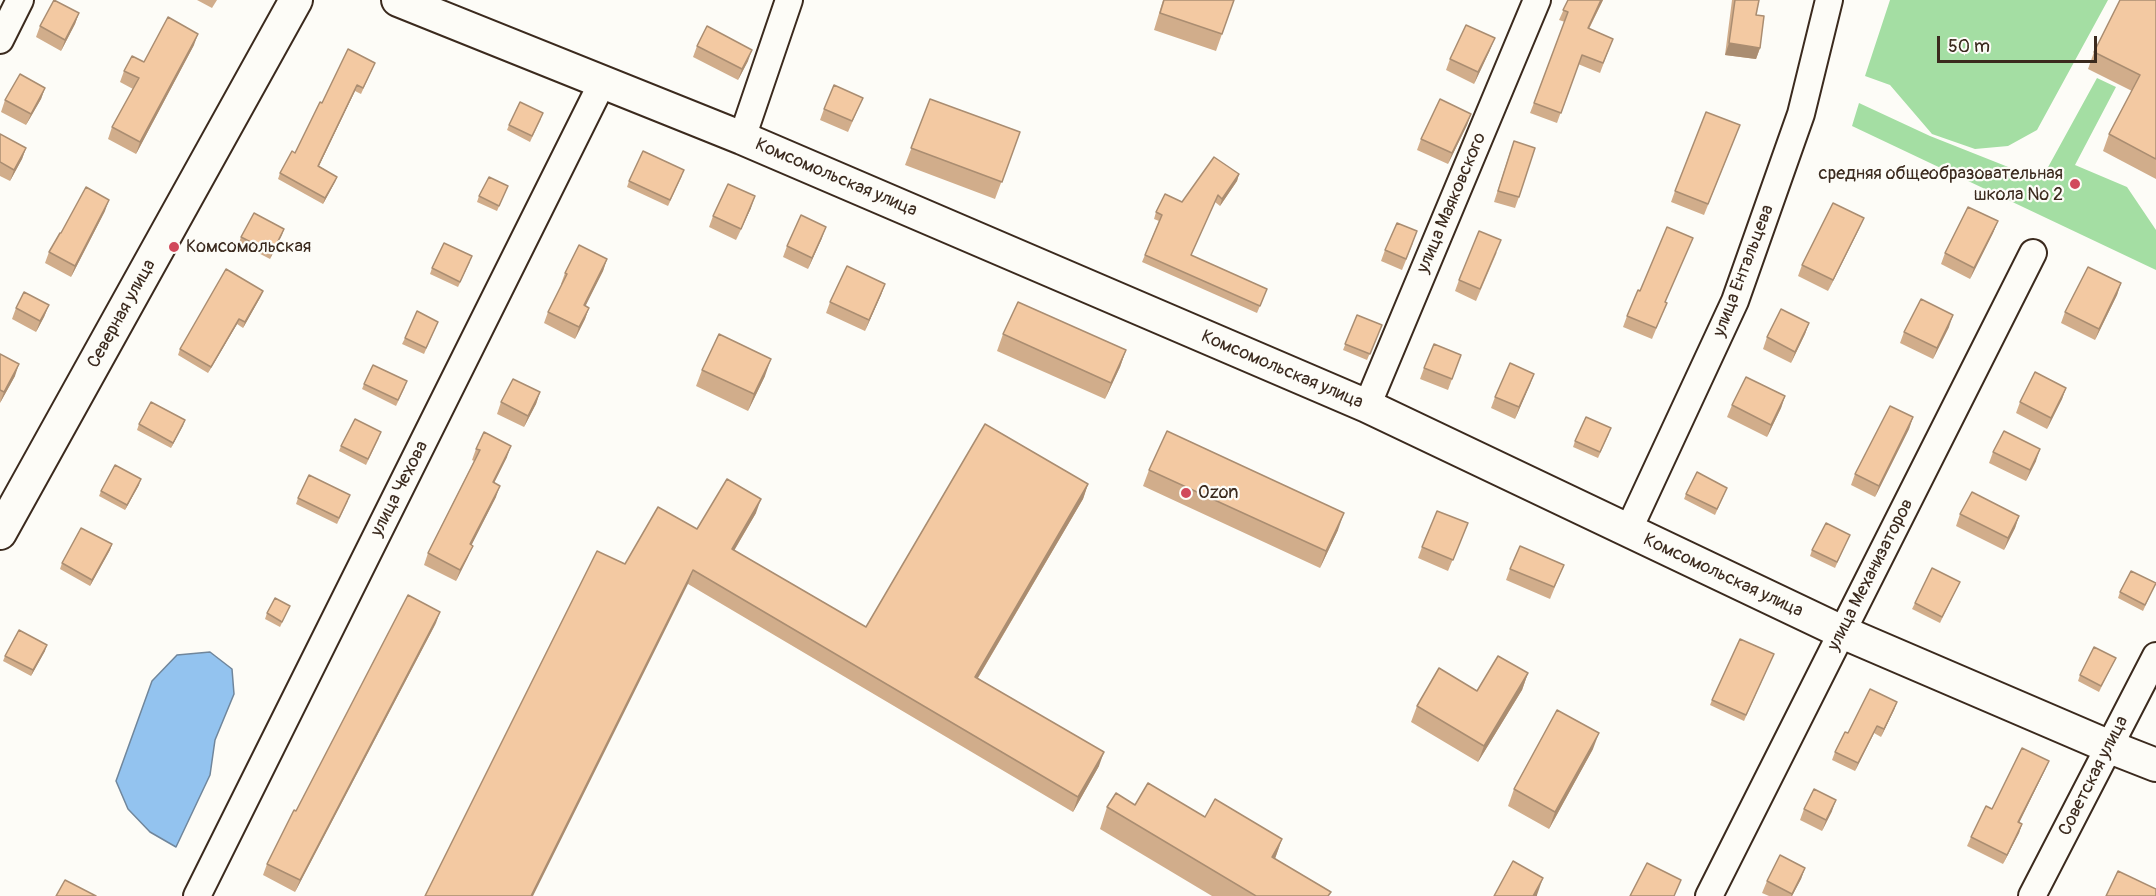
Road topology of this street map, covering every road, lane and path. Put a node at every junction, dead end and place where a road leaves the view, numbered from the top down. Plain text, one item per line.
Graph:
1 (20, 0) edge
2 (296, 0) edge
3 (398, 0) edge
4 (789, 0) edge
5 (1537, 0) edge
6 (1829, 0) edge
7 (0, 40) edge
8 (603, 81) junction
9 (742, 138) junction
10 (2033, 253) dead end
11 (1367, 406) junction
12 (1628, 531) junction
13 (0, 533) edge
14 (1842, 632) junction
15 (2156, 656) edge
16 (2156, 740) edge
17 (2110, 747) junction
18 (2156, 765) edge
19 (196, 896) edge
20 (1709, 896) edge
21 (2032, 896) edge

1 - 7 street
2 - 13 street, Северная улица
3 - 8 street, Комсомольская улица
4 - 9 street
5 - 11 street, улица Маяковского
6 - 12 street, улица Ентальцева
8 - 9 street, Комсомольская улица
8 - 19 street, улица Чехова
9 - 11 street, Комсомольская улица
10 - 14 street, улица Механизаторов
11 - 12 street, Комсомольская улица
12 - 14 street, Комсомольская улица
14 - 17 street, Комсомольская улица
14 - 20 street, улица Механизаторов
15 - 17 street, Советская улица
16 - 17 street
17 - 18 street, Комсомольская улица
17 - 21 street, Советская улица

